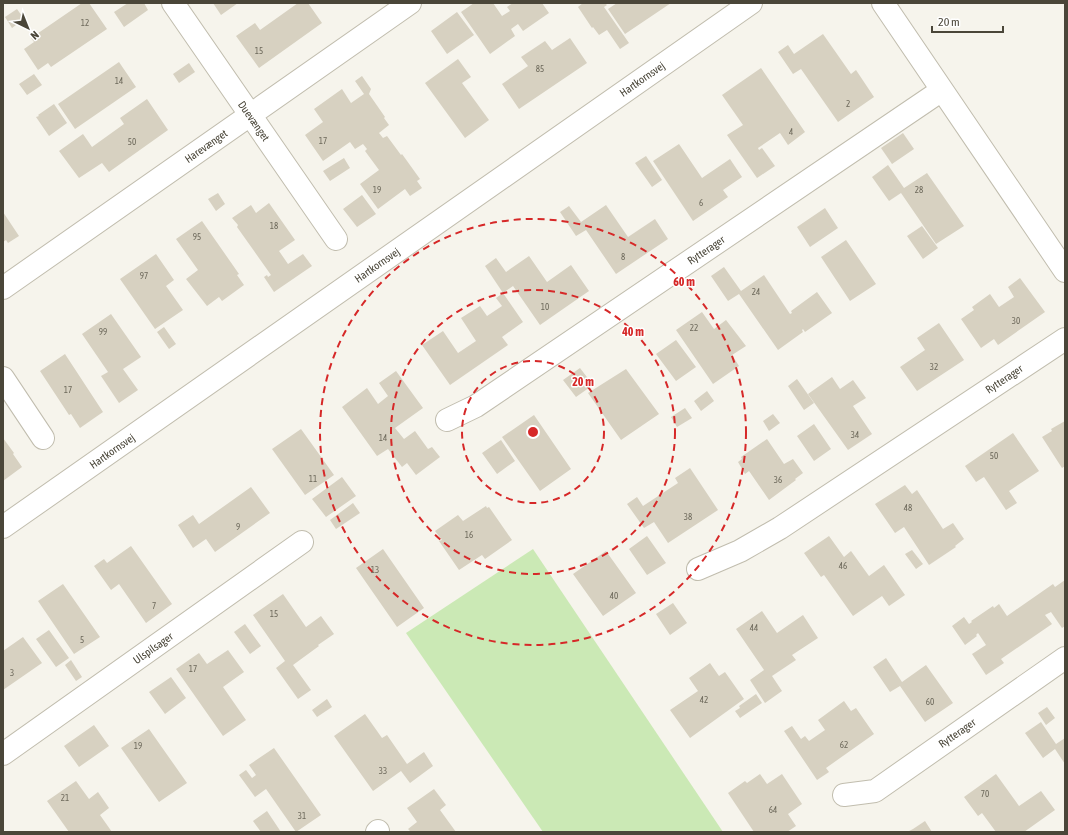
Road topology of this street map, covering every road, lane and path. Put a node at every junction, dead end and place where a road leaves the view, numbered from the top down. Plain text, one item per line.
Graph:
1 (173, 3) edge
2 (410, 3) edge
3 (751, 3) edge
4 (883, 3) edge
5 (942, 90) junction
6 (250, 115) junction
7 (336, 239) dead end
8 (1065, 270) edge
9 (3, 288) edge
10 (1065, 339) edge
11 (3, 378) edge
12 (447, 420) dead end
13 (44, 438) dead end
14 (3, 527) edge
15 (302, 542) dead end
16 (698, 569) dead end
17 (1065, 658) edge
18 (3, 754) edge
19 (844, 795) dead end

1 - 6 street, Duevænget
2 - 6 street, Harevænget
3 - 14 street, Hartkornsvej
4 - 5 street
5 - 8 street
5 - 12 street, Rytterager
6 - 7 street, Duevænget
6 - 9 street, Harevænget
10 - 16 street, Rytterager
11 - 13 street
15 - 18 street, Ulspilsager
17 - 19 street, Rytterager

